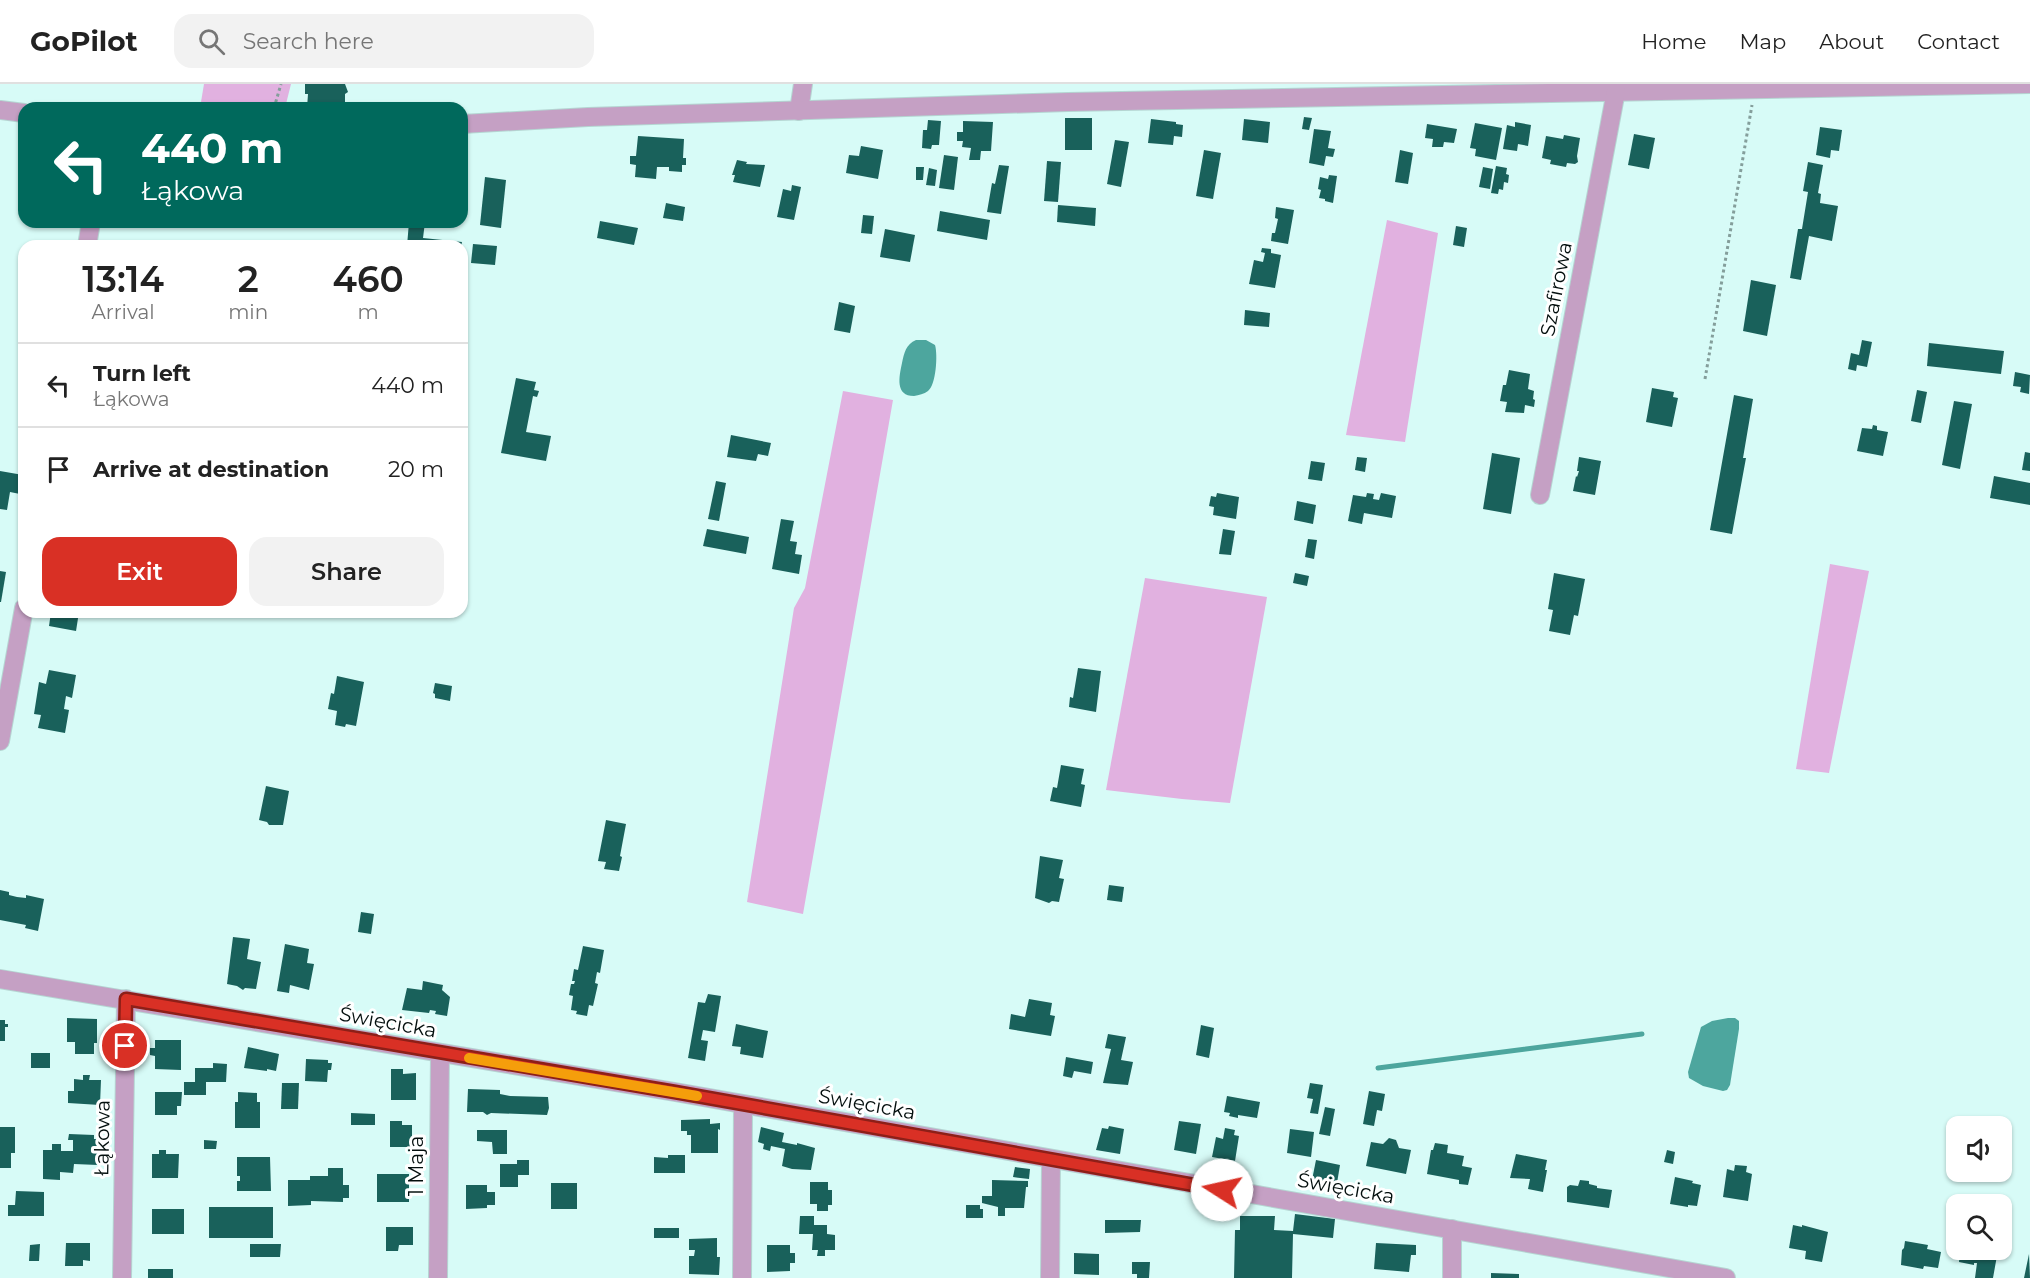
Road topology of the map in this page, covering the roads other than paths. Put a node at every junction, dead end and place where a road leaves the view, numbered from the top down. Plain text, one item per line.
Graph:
1 (804, 84) edge
2 (2030, 84) edge
3 (1616, 91) junction
4 (0, 110) edge
5 (799, 111) junction
6 (18, 112) edge
7 (468, 124) edge
8 (1540, 495) dead end
9 (22, 618) edge
10 (0, 741) edge
11 (0, 979) edge
12 (126, 999) junction
13 (440, 1053) junction
14 (743, 1105) junction
15 (1051, 1159) junction
16 (1452, 1229) junction
17 (122, 1278) edge
18 (438, 1278) edge
19 (742, 1278) edge
20 (1050, 1278) edge
21 (1452, 1278) edge
22 (1726, 1278) edge

1 - 5 street
2 - 3 street
3 - 5 street
3 - 8 street, Szafirowa
4 - 6 street
5 - 7 street
9 - 10 street
11 - 12 street, Święcicka
12 - 13 street, Święcicka
12 - 17 street, Łąkowa
13 - 14 street, Święcicka
13 - 18 street, 1 Maja
14 - 15 street, Święcicka
14 - 19 street
15 - 16 street, Święcicka
15 - 20 street
16 - 21 street
16 - 22 street, Święcicka

